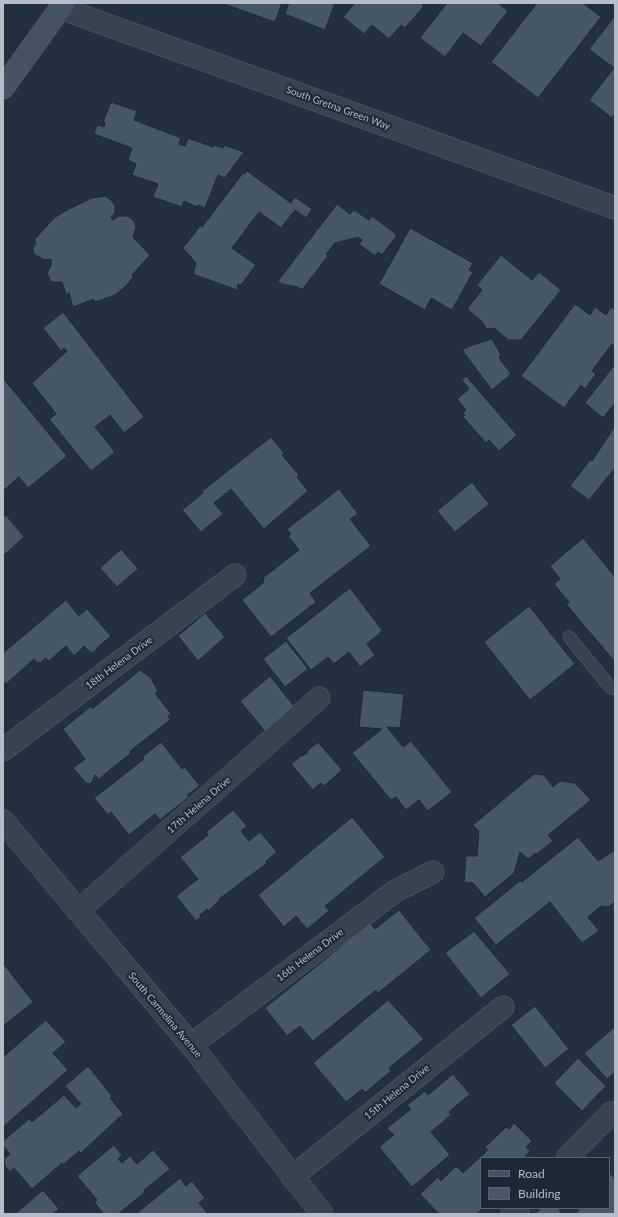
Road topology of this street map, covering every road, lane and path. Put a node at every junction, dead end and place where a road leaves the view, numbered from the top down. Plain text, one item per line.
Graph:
1 (62, 6) edge
2 (3, 88) edge
3 (615, 208) edge
4 (235, 575) dead end
5 (569, 636) dead end
6 (615, 688) edge
7 (319, 698) dead end
8 (3, 750) edge
9 (3, 820) edge
10 (434, 872) dead end
11 (78, 911) junction
12 (503, 1006) dead end
13 (191, 1045) junction
14 (611, 1113) dead end
15 (568, 1157) edge
16 (292, 1177) junction
17 (322, 1214) edge

1 - 2 main road
1 - 3 street, South Gretna Green Way
4 - 8 street, 18th Helena Drive
5 - 6 lane
7 - 11 street, 17th Helena Drive
9 - 11 street, South Carmelina Avenue
10 - 13 street, 16th Helena Drive
11 - 13 street, South Carmelina Avenue
12 - 16 street, 15th Helena Drive
13 - 16 street, South Carmelina Avenue
14 - 15 street
16 - 17 street, South Carmelina Avenue

